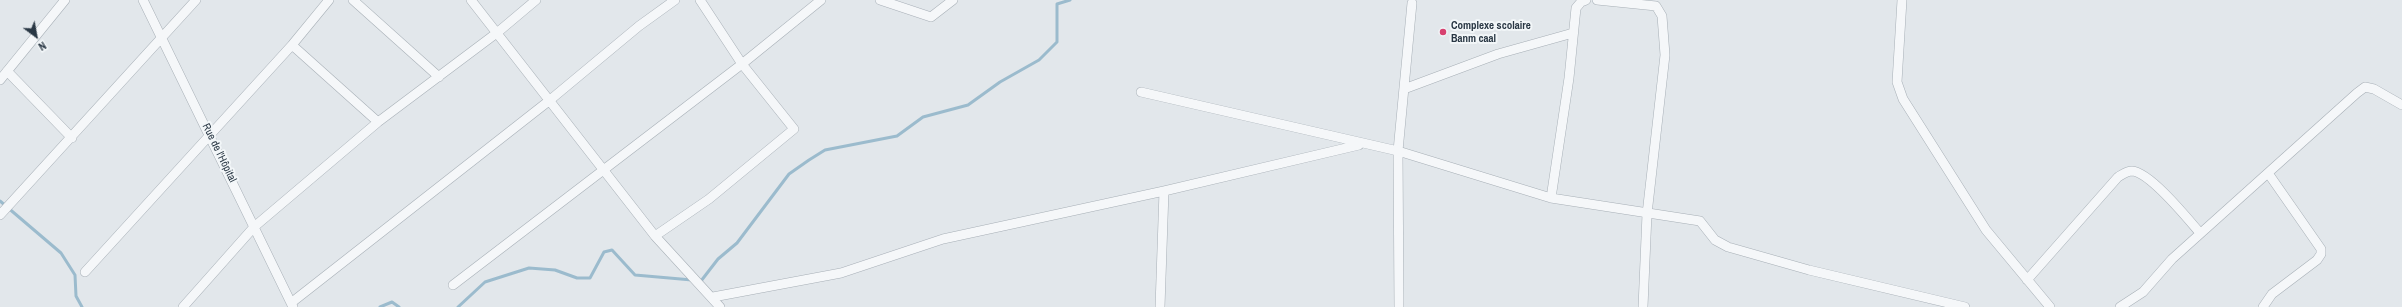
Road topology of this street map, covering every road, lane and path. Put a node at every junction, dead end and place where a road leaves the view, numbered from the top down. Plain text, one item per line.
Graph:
1 (65, 0) edge
2 (143, 0) edge
3 (196, 0) edge
4 (329, 0) edge
5 (353, 0) edge
6 (471, 0) edge
7 (536, 0) edge
8 (675, 0) edge
9 (700, 0) edge
10 (820, 0) edge
11 (880, 0) edge
12 (953, 0) edge
13 (1586, 0) edge
14 (1597, 0) edge
15 (1902, 0) edge
16 (1412, 3) dead end
17 (498, 32) junction
18 (1573, 33) junction
19 (162, 37) junction
20 (292, 45) junction
21 (742, 64) junction
22 (7, 71) junction
23 (439, 77) junction
24 (0, 80) edge
25 (1404, 89) junction
26 (1141, 92) dead end
27 (550, 100) junction
28 (2402, 105) edge
29 (378, 122) junction
30 (210, 134) junction
31 (72, 138) junction
32 (1362, 144) junction
33 (1398, 151) junction
34 (604, 169) junction
35 (2268, 172) junction
36 (1164, 191) junction
37 (1551, 198) junction
38 (1647, 214) junction
39 (0, 215) edge
40 (254, 227) junction
41 (2200, 233) junction
42 (655, 236) junction
43 (85, 272) dead end
44 (2027, 280) junction
45 (453, 285) dead end
46 (713, 297) junction
47 (292, 305) edge
48 (183, 307) edge
49 (720, 307) edge
50 (1160, 307) edge
51 (1399, 307) edge
52 (1643, 307) edge
53 (1965, 307) edge
54 (2050, 307) edge
55 (2120, 307) edge
56 (2263, 307) edge

1 - 22 street
2 - 19 street, Rue de l'Hôpital
3 - 19 street
4 - 20 street
5 - 23 street
6 - 17 street
7 - 17 street
8 - 27 street
9 - 21 street
10 - 21 street
11 - 12 street
13 - 18 street
14 - 38 street
15 - 44 street
16 - 25 street
17 - 23 street
17 - 27 street
18 - 25 street
18 - 37 street
19 - 30 street, Rue de l'Hôpital
19 - 31 street
20 - 29 street
20 - 30 street
21 - 34 street
21 - 42 street
22 - 24 street
22 - 31 street
23 - 29 street
25 - 33 street
26 - 32 street
27 - 34 street
27 - 47 street
28 - 35 street
29 - 40 street
30 - 40 street, Rue de l'Hôpital
30 - 43 street
31 - 39 street
32 - 33 street
32 - 36 street
33 - 37 street
33 - 51 street
34 - 42 street
34 - 45 street
35 - 41 street
35 - 56 street
36 - 46 street
36 - 50 street
37 - 38 street
38 - 52 street
38 - 53 street
40 - 47 street, Rue de l'Hôpital
40 - 48 street
41 - 44 street
41 - 55 street
42 - 46 street
44 - 54 street
46 - 49 street

